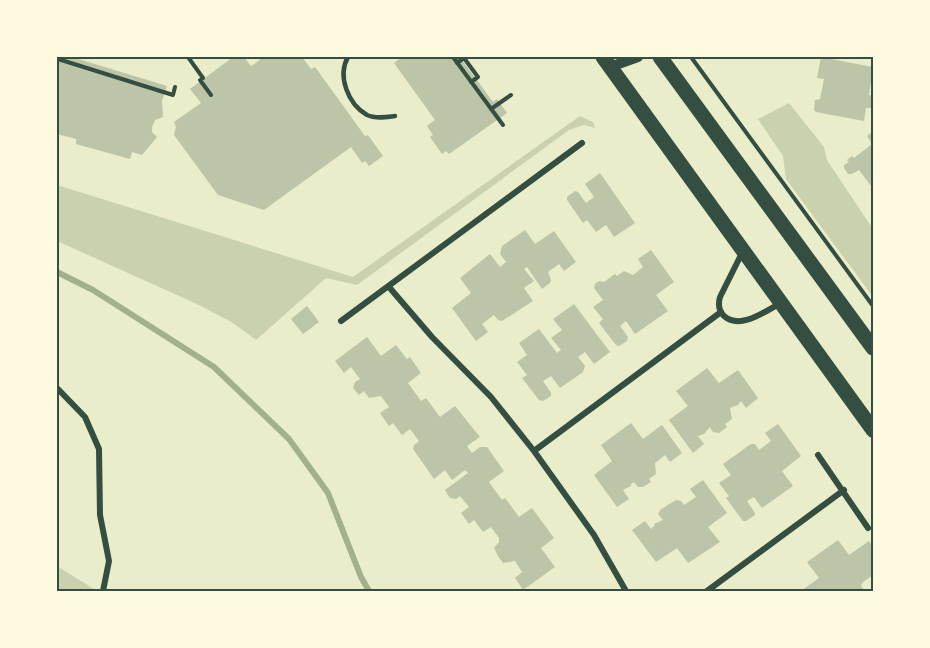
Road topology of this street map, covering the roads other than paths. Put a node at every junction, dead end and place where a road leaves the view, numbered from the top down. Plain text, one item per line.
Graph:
1 (348, 57) edge
2 (638, 57) edge
3 (660, 57) edge
4 (609, 60) edge
5 (395, 117) dead end
6 (582, 143) dead end
7 (742, 252) junction
8 (388, 287) junction
9 (780, 304) junction
10 (721, 312) junction
11 (341, 321) dead end
12 (873, 348) edge
13 (57, 388) edge
14 (873, 430) edge
15 (534, 451) junction
16 (818, 455) dead end
17 (844, 490) junction
18 (868, 528) dead end
19 (103, 591) edge
20 (626, 591) edge
21 (707, 591) edge

1 - 5 lane
2 - 4 street
3 - 12 main road
4 - 7 main road
6 - 8 street
7 - 9 main road
7 - 10 street
8 - 11 street
8 - 15 street
9 - 10 street
9 - 14 main road
10 - 15 street
13 - 19 street
15 - 20 street
16 - 17 street
17 - 18 street
17 - 21 street

